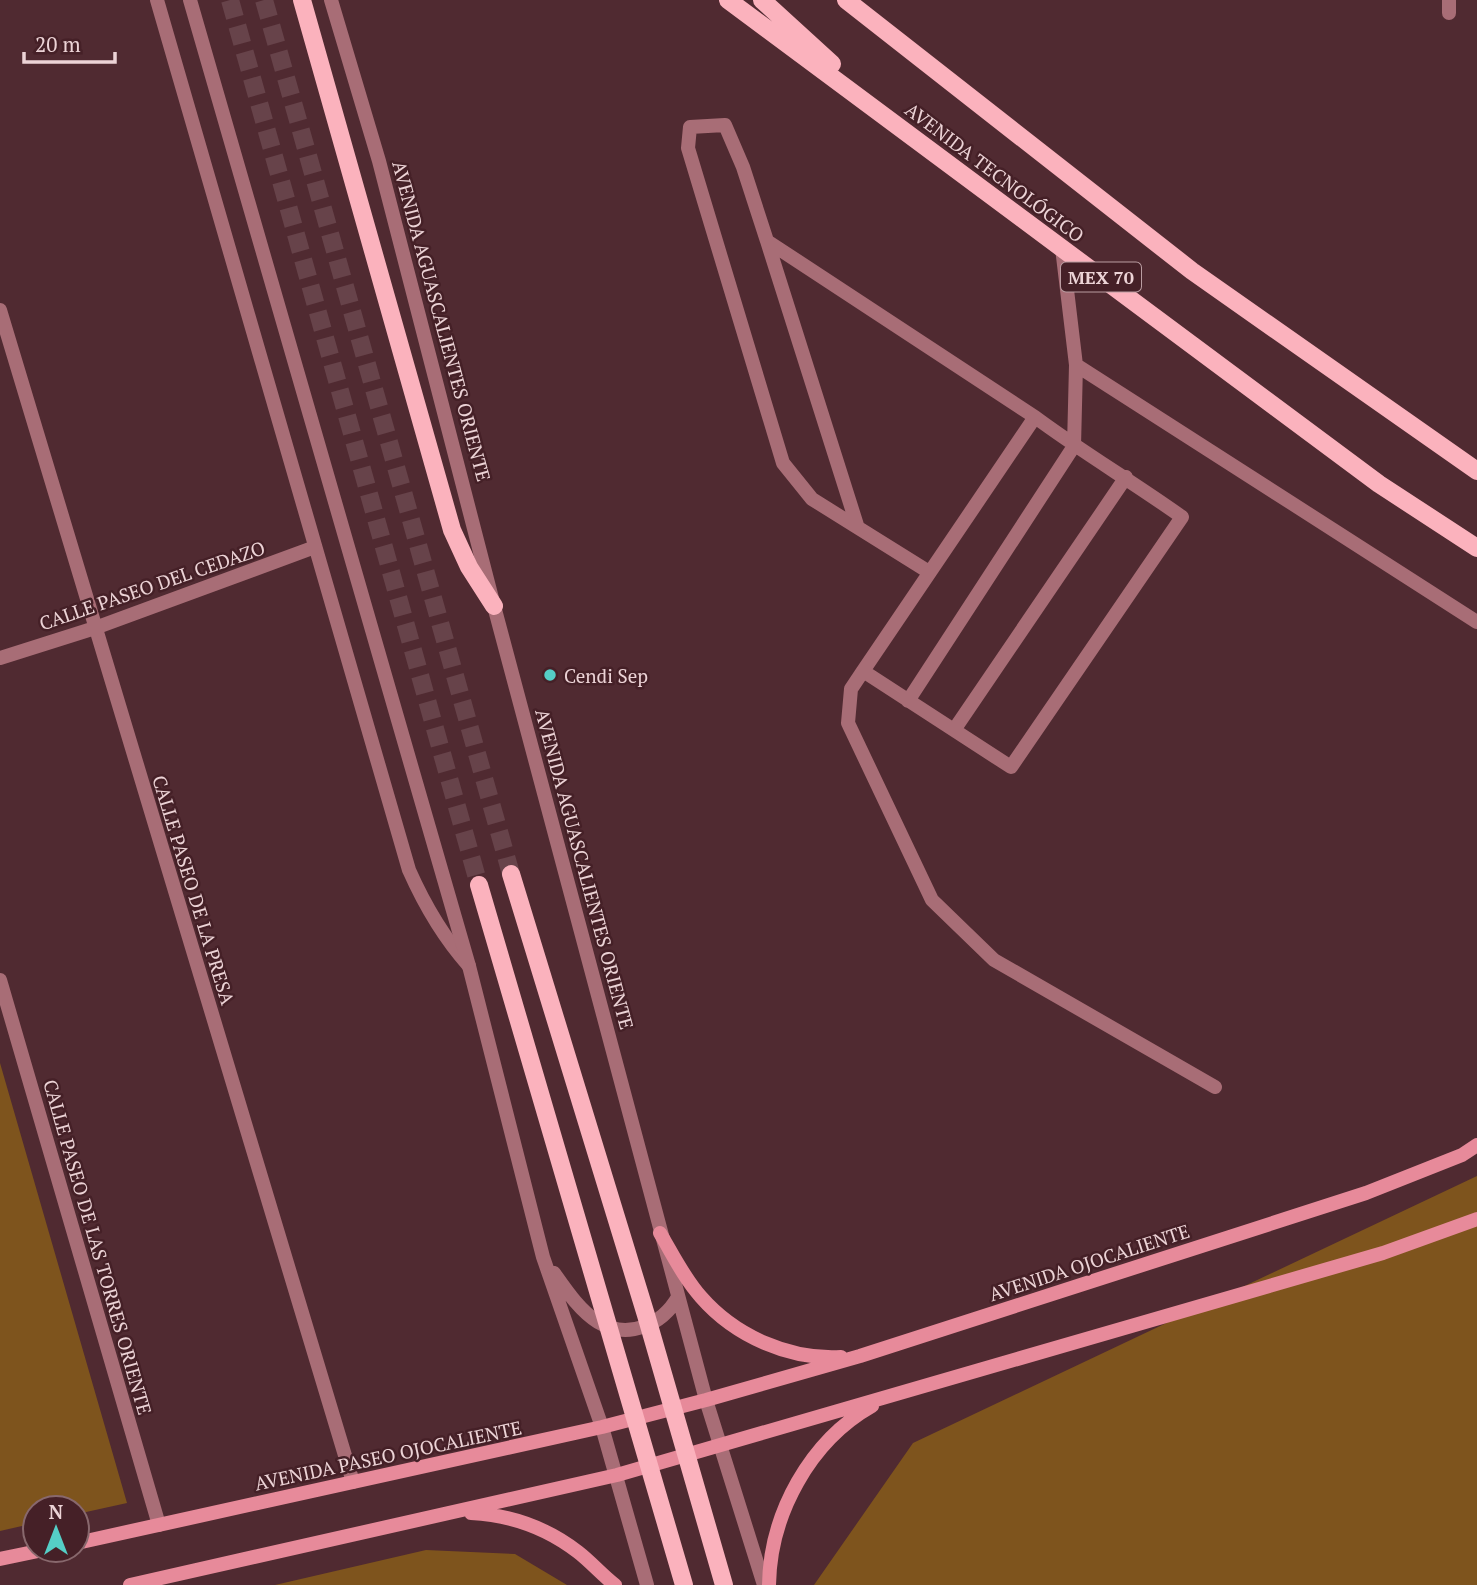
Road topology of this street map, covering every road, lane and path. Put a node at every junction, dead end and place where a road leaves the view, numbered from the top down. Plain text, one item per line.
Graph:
1 (158, 0) edge
2 (190, 0) edge
3 (302, 0) edge
4 (331, 0) edge
5 (729, 0) edge
6 (762, 0) edge
7 (846, 0) edge
8 (901, 128) junction
9 (767, 241) junction
10 (1062, 248) junction
11 (0, 310) edge
12 (1076, 365) junction
13 (1035, 417) junction
14 (1074, 446) junction
15 (1477, 471) edge
16 (1126, 477) junction
17 (857, 525) junction
18 (315, 547) junction
19 (1477, 548) edge
20 (929, 572) junction
21 (494, 606) junction
22 (1477, 622) edge
23 (95, 628) junction
24 (0, 658) edge
25 (863, 671) junction
26 (908, 701) junction
27 (954, 730) junction
28 (511, 874) tunnel mouth
29 (479, 885) tunnel mouth
30 (469, 967) junction
31 (0, 980) edge
32 (1215, 1087) dead end
33 (1477, 1145) edge
34 (1477, 1219) edge
35 (660, 1233) junction
36 (543, 1257) junction
37 (678, 1297) junction
38 (860, 1356) junction
39 (890, 1395) junction
40 (706, 1400) junction
41 (602, 1427) junction
42 (721, 1446) junction
43 (617, 1475) junction
44 (353, 1482) junction
45 (439, 1516) junction
46 (159, 1525) junction
47 (91, 1540) edge
48 (21, 1555) edge
49 (0, 1559) edge
50 (130, 1585) edge
51 (615, 1585) edge
52 (647, 1585) edge
53 (684, 1585) edge
54 (724, 1585) edge
55 (767, 1585) edge

1 - 18 street
2 - 30 street
3 - 21 main road
4 - 21 street, AVENIDA AGUASCALIENTES ORIENTE
5 - 8 main road, AVENIDA TECNOLÓGICO / MEX 70
6 - 8 main road
7 - 15 main road, MEX 70
8 - 10 main road, AVENIDA TECNOLÓGICO / MEX 70
9 - 13 street
9 - 17 street
9 - 17 street
10 - 12 street
10 - 19 main road, AVENIDA TECNOLÓGICO / MEX 70
11 - 23 street, CALLE PASEO DE LA PRESA
12 - 14 street
12 - 22 street
13 - 14 street
13 - 20 street
14 - 16 street
14 - 26 street
16 - 27 street
16 - 27 street
17 - 20 street
18 - 23 street, CALLE PASEO DEL CEDAZO
18 - 30 street
20 - 25 street
21 - 35 street, AVENIDA AGUASCALIENTES ORIENTE
23 - 24 street, CALLE PASEO DEL CEDAZO
23 - 44 street, CALLE PASEO DE LA PRESA
25 - 26 street
25 - 32 street
26 - 27 street
28 - 54 main road, bridge
29 - 53 main road, bridge
30 - 36 street
31 - 46 street, CALLE PASEO DE LAS TORRES ORIENTE
33 - 38 main road, AVENIDA OJOCALIENTE
34 - 39 main road
35 - 37 street, AVENIDA AGUASCALIENTES ORIENTE
35 - 38 main road
36 - 37 street
36 - 41 street
37 - 40 street, AVENIDA AGUASCALIENTES ORIENTE
38 - 40 main road, AVENIDA OJOCALIENTE
39 - 42 main road
39 - 55 main road
40 - 41 main road, AVENIDA PASEO OJOCALIENTE
40 - 42 street, AVENIDA AGUASCALIENTES ORIENTE
41 - 43 street
41 - 44 main road, AVENIDA PASEO OJOCALIENTE
42 - 43 main road
42 - 55 street, AVENIDA AGUASCALIENTES ORIENTE
43 - 45 main road
43 - 52 street
44 - 46 main road, AVENIDA PASEO OJOCALIENTE
45 - 50 main road
45 - 51 main road
46 - 47 main road, AVENIDA PASEO OJOCALIENTE
48 - 49 main road

